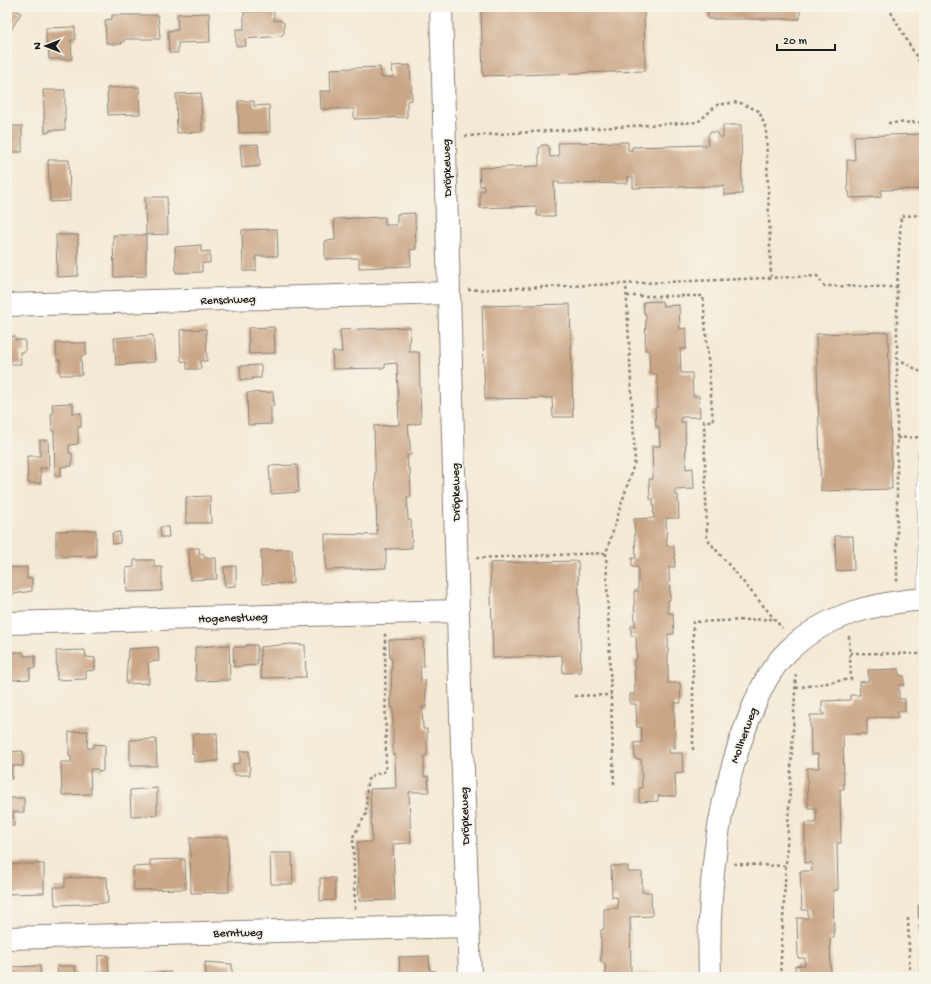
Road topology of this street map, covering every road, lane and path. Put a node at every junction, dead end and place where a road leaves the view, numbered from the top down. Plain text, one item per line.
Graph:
1 (441, 7) edge
2 (888, 7) edge
3 (924, 70) edge
4 (924, 122) edge
5 (888, 123) dead end
6 (458, 137) dead end
7 (924, 215) edge
8 (771, 276) junction
9 (626, 283) junction
10 (897, 288) junction
11 (457, 292) junction
12 (627, 296) junction
13 (7, 305) edge
14 (897, 358) junction
15 (924, 374) edge
16 (924, 437) edge
17 (897, 438) junction
18 (922, 456) dead end
19 (606, 553) junction
20 (471, 558) dead end
21 (897, 588) dead end
22 (923, 603) edge
23 (458, 611) junction
24 (773, 619) junction
25 (7, 623) edge
26 (385, 632) dead end
27 (787, 633) dead end
28 (849, 633) dead end
29 (850, 653) junction
30 (922, 654) junction
31 (796, 668) dead end
32 (796, 688) junction
33 (611, 695) junction
34 (574, 696) dead end
35 (922, 742) dead end
36 (693, 750) dead end
37 (614, 784) dead end
38 (733, 864) dead end
39 (786, 866) junction
40 (355, 911) dead end
41 (908, 918) dead end
42 (468, 926) junction
43 (7, 938) edge
44 (470, 977) edge
45 (710, 977) edge
46 (780, 977) edge
47 (910, 977) edge

1 - 11 street, Dröpkeweg
2 - 3 path
4 - 5 path
6 - 8 path
7 - 10 path
8 - 9 path
8 - 10 path
9 - 11 path
9 - 12 path
10 - 14 path
11 - 13 street, Renschweg
11 - 23 street, Dröpkeweg
12 - 19 path
12 - 24 path
14 - 15 path
14 - 17 path
16 - 17 path
17 - 21 path
18 - 22 lane
19 - 20 path
19 - 33 path
22 - 30 path
22 - 45 street, Mollnerweg
23 - 25 street, Hogenestweg
23 - 42 street, Dröpkeweg
24 - 27 path
24 - 36 path
26 - 40 path
28 - 29 path
29 - 30 path
29 - 32 path
30 - 35 path
31 - 32 path
32 - 39 path
33 - 34 path
33 - 37 path
38 - 39 path
39 - 46 path
41 - 47 path
42 - 43 street, Berntweg
42 - 44 street, Dröpkeweg

